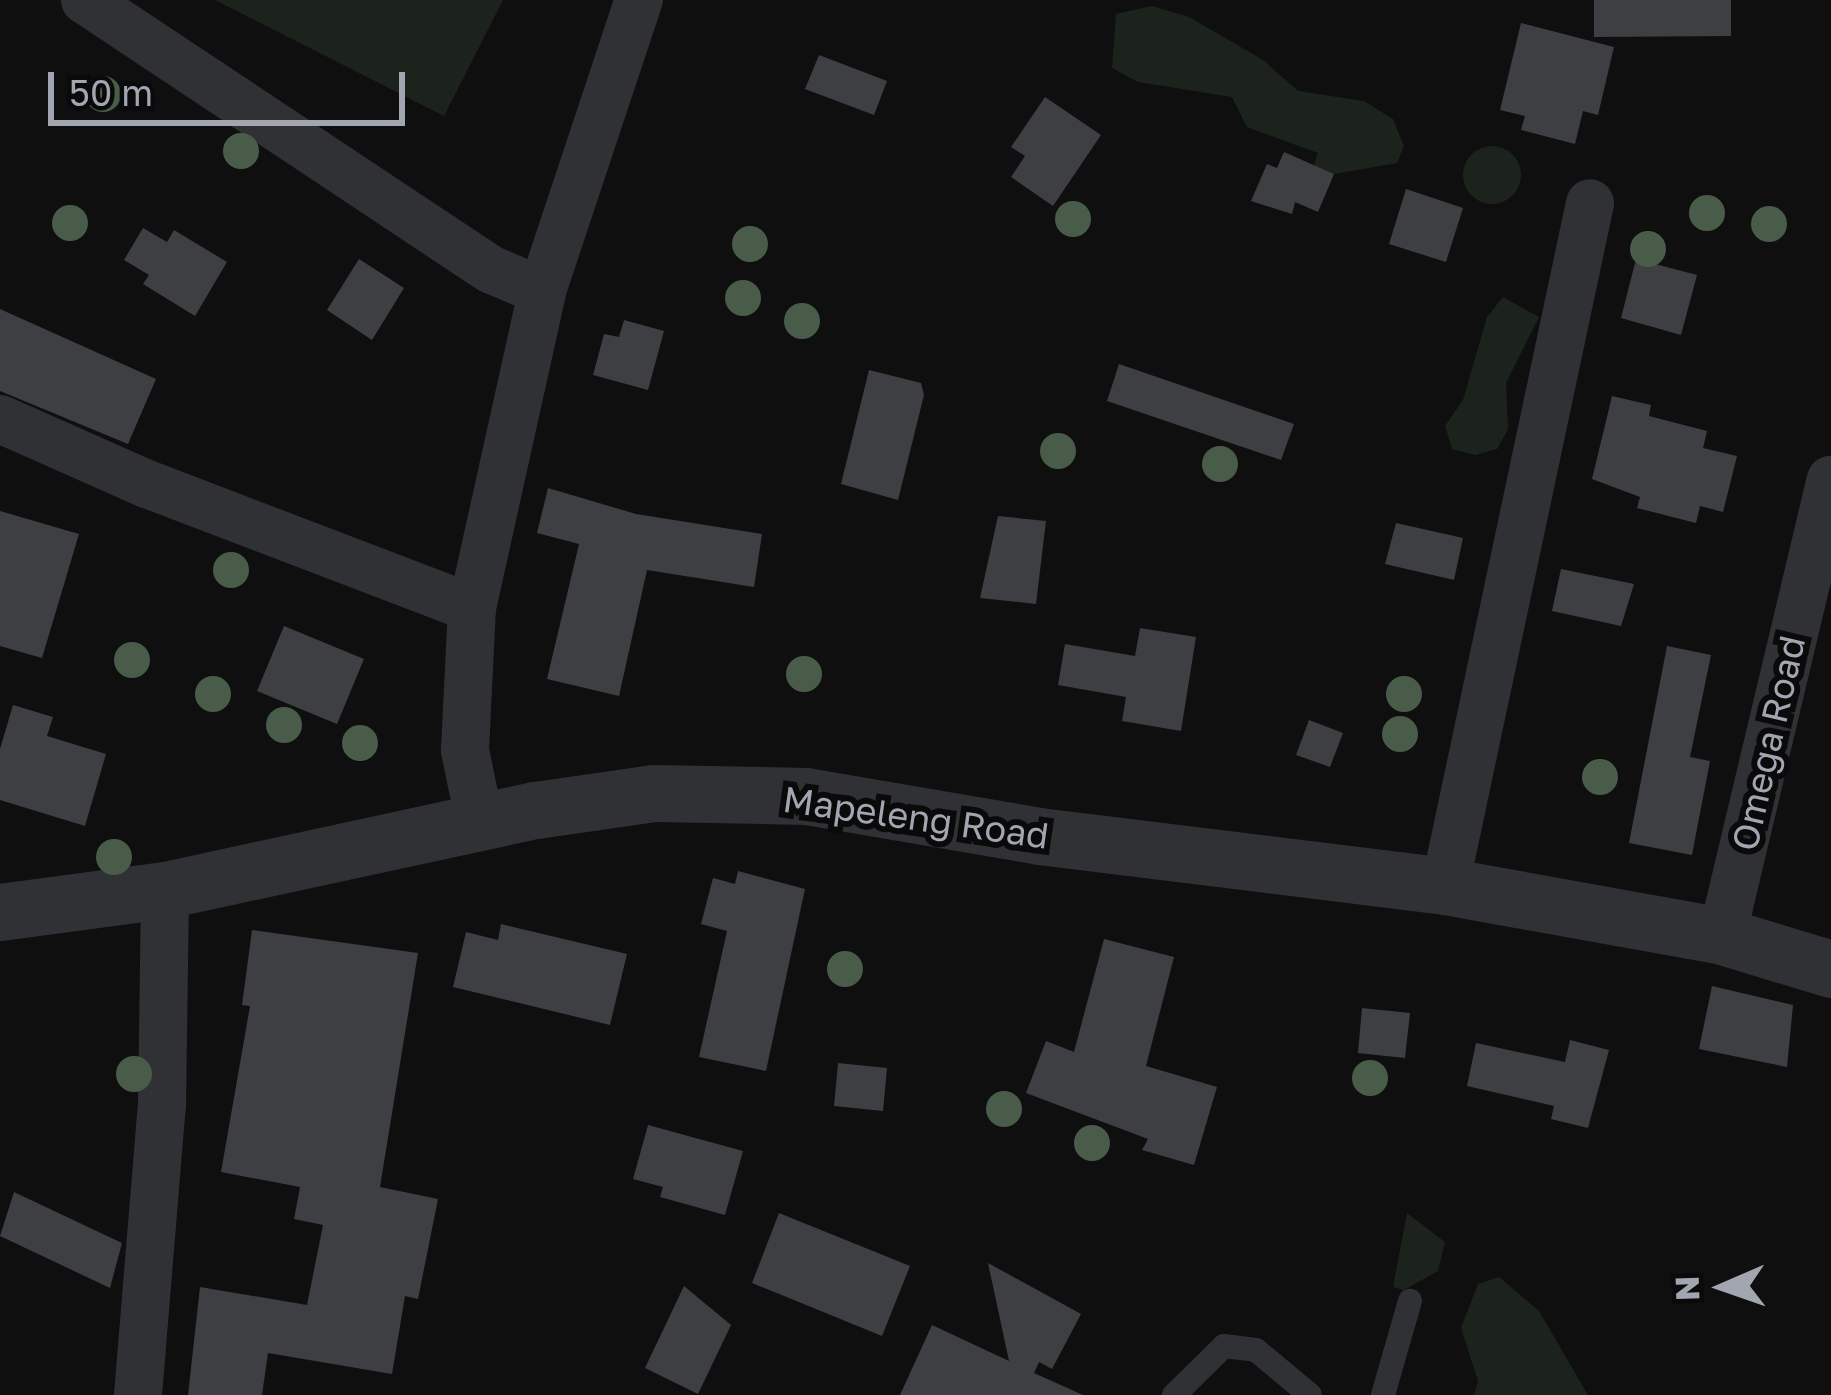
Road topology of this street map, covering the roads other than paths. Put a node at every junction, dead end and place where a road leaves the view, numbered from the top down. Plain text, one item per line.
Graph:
1 (85, 0) edge
2 (639, 0) edge
3 (1590, 203) dead end
4 (542, 291) junction
5 (0, 419) edge
6 (1831, 480) edge
7 (472, 608) junction
8 (480, 824) junction
9 (1445, 886) junction
10 (165, 890) junction
11 (0, 912) edge
12 (1722, 936) junction
13 (1831, 969) edge
14 (1410, 1301) dead end
15 (138, 1395) edge
16 (1174, 1395) edge
17 (1310, 1395) edge
18 (1383, 1395) edge

1 - 4 street
2 - 4 street
3 - 9 street
4 - 7 street
5 - 7 street
6 - 12 street, Omega Road
7 - 8 street
8 - 9 street, Mapeleng Road
8 - 10 street, Mapeleng Road
9 - 12 street, Mapeleng Road
10 - 11 street, Mapeleng Road
10 - 15 street
12 - 13 street, Mapeleng Road
14 - 18 lane
16 - 17 lane

